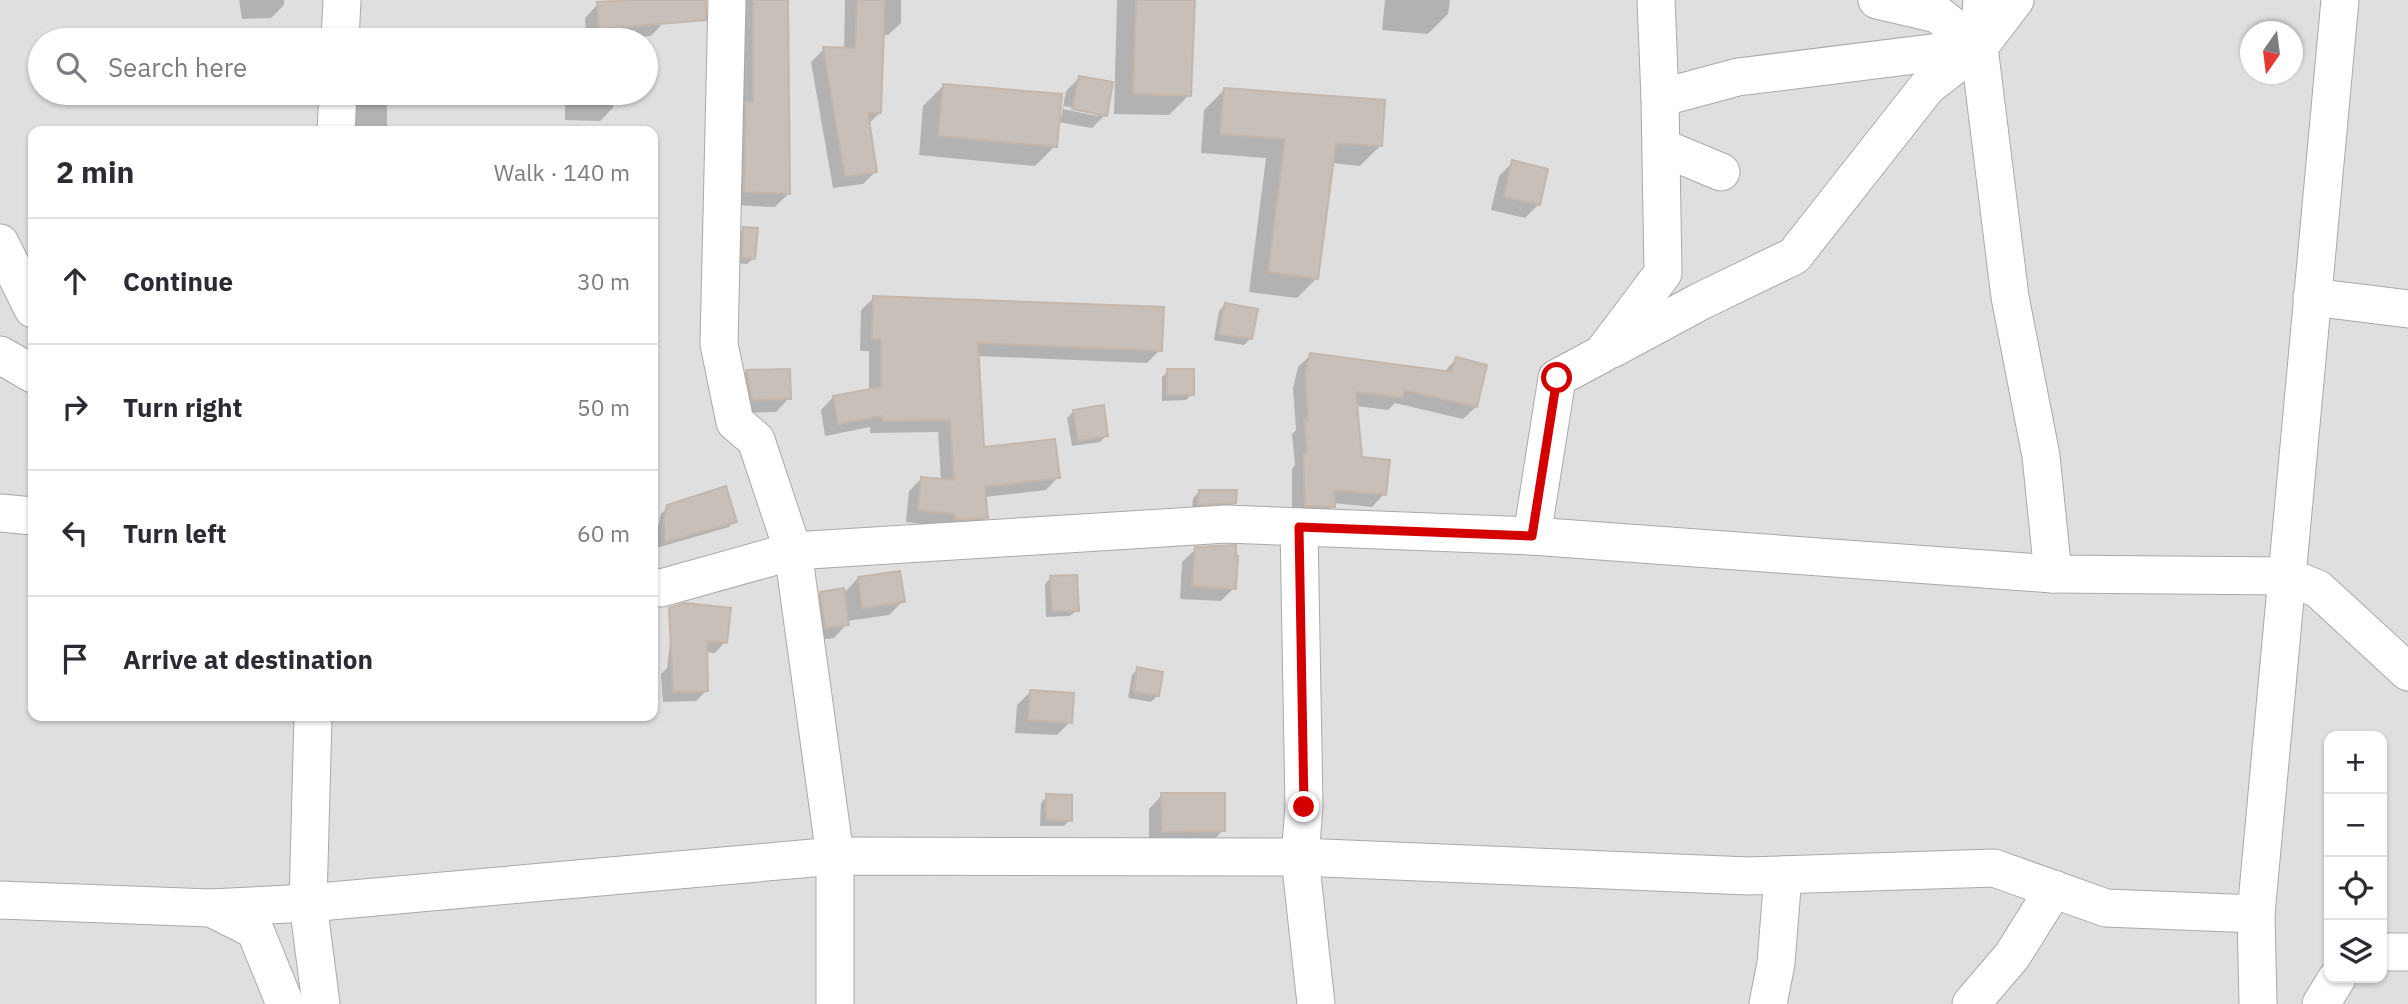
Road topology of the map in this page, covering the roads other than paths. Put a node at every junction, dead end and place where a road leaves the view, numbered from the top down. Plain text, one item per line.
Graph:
1 (342, 0) edge
2 (727, 0) edge
3 (1656, 0) edge
4 (1877, 0) edge
5 (1982, 0) edge
6 (2015, 0) edge
7 (2340, 0) edge
8 (341, 28) edge
9 (1979, 47) junction
10 (1660, 99) junction
11 (337, 105) edge
12 (336, 126) edge
13 (1661, 147) junction
14 (1721, 172) dead end
15 (0, 243) edge
16 (2312, 298) junction
17 (21, 307) edge
18 (2408, 309) edge
19 (1602, 354) junction
20 (0, 355) edge
21 (28, 371) edge
22 (0, 513) edge
23 (28, 516) edge
24 (1299, 527) junction
25 (1532, 536) junction
26 (793, 551) junction
27 (2053, 574) junction
28 (2286, 576) junction
29 (658, 588) edge
30 (2408, 673) edge
31 (313, 721) edge
32 (835, 856) junction
33 (1300, 858) junction
34 (1783, 875) junction
35 (2054, 890) junction
36 (0, 900) edge
37 (308, 903) junction
38 (210, 908) junction
39 (2256, 914) junction
40 (2387, 952) edge
41 (2408, 952) edge
42 (2334, 983) edge
43 (285, 1004) edge
44 (321, 1004) edge
45 (835, 1004) edge
46 (1316, 1004) edge
47 (1768, 1004) edge
48 (1972, 1004) edge
49 (2258, 1004) edge
50 (2321, 1004) edge

1 - 8 street
2 - 26 street
3 - 10 street
4 - 9 street
5 - 9 street
6 - 9 street
7 - 16 street
9 - 10 street
9 - 19 street
9 - 27 street
10 - 13 street
11 - 12 street
13 - 14 street
13 - 19 street
15 - 17 street
16 - 18 street
16 - 28 street
19 - 25 street
20 - 21 street
22 - 23 street
24 - 25 street
24 - 26 street
24 - 33 street
25 - 27 street
26 - 29 street
26 - 32 street
27 - 28 street
28 - 30 street
28 - 39 street
31 - 37 street
32 - 33 street
32 - 37 street
32 - 45 street
33 - 34 street
33 - 46 street
34 - 35 street
34 - 47 street
35 - 39 street
35 - 48 street
36 - 38 street
37 - 38 street
37 - 44 street
38 - 43 street
39 - 49 street
40 - 41 street
42 - 50 street

